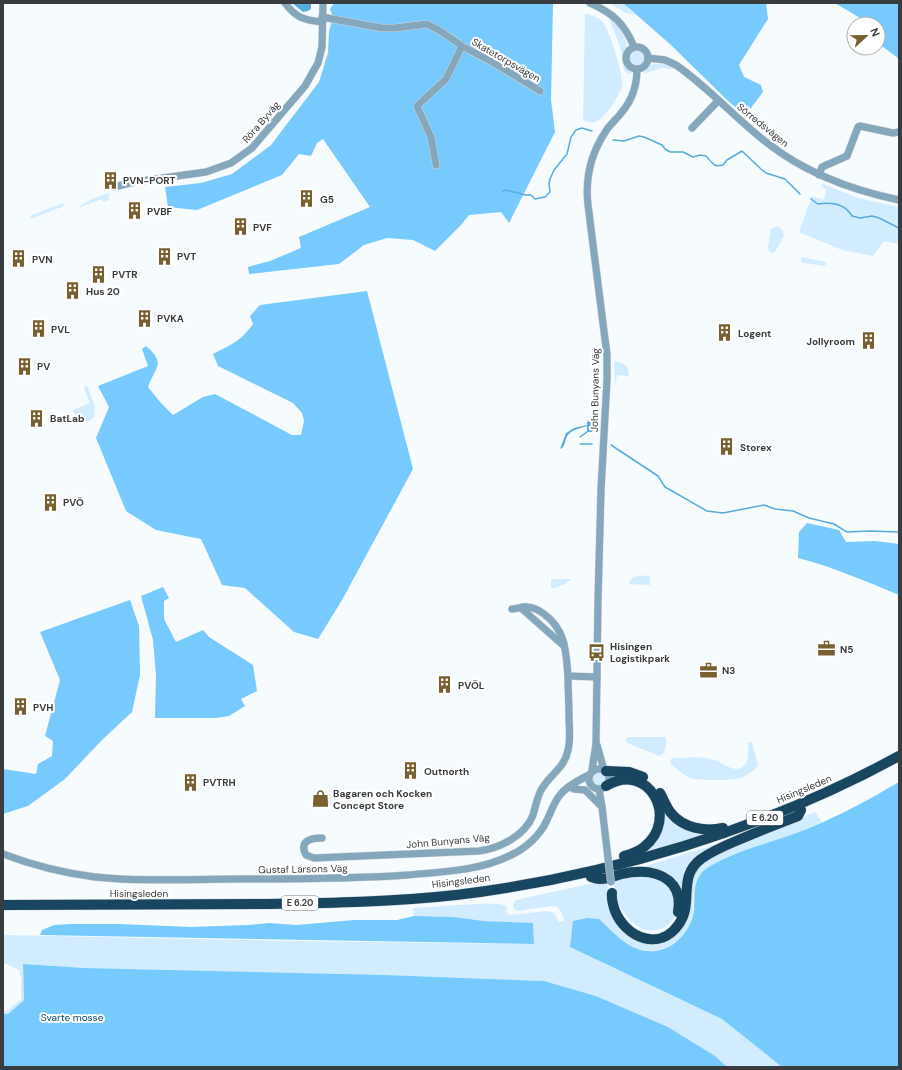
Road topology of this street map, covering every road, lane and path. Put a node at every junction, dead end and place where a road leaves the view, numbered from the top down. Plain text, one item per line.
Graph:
1 (285, 3) edge
2 (323, 3) edge
3 (590, 3) edge
4 (322, 19) junction
5 (462, 46) junction
6 (634, 47) junction
7 (648, 58) junction
8 (637, 69) junction
9 (540, 91) dead end
10 (718, 101) junction
11 (692, 128) dead end
12 (899, 132) edge
13 (436, 165) dead end
14 (819, 175) junction
15 (114, 187) dead end
16 (899, 200) edge
17 (520, 608) junction
18 (512, 609) dead end
19 (564, 646) junction
20 (568, 676) junction
21 (597, 677) junction
22 (596, 744) junction
23 (899, 756) edge
24 (899, 763) edge
25 (605, 770) junction
26 (591, 773) junction
27 (570, 787) junction
28 (599, 788) junction
29 (602, 807) junction
30 (801, 810) junction
31 (757, 821) junction
32 (322, 838) dead end
33 (3, 854) edge
34 (591, 877) junction
35 (557, 878) junction
36 (612, 893) junction
37 (3, 904) edge
38 (3, 911) edge

1 - 4 street
2 - 4 street, Röra Byväg
3 - 6 street
4 - 5 street, Skatetorpsvägen
4 - 15 street, Röra Byväg
5 - 9 street, Skatetorpsvägen
5 - 13 street, Skatetorpsvägen
6 - 7 street
6 - 8 street
7 - 8 street
7 - 10 street, Sörredsvägen
8 - 21 street, John Bunyans Väg
10 - 11 street
10 - 14 street, Sörredsvägen
12 - 14 street
14 - 16 street, Sörredsvägen
17 - 18 street, John Bunyans Väg
17 - 19 street
17 - 19 street, John Bunyans Väg
19 - 20 street, John Bunyans Väg
20 - 21 street
20 - 32 street, John Bunyans Väg
21 - 22 street, John Bunyans Väg
22 - 25 street, John Bunyans Väg
22 - 26 street, John Bunyans Väg
23 - 31 highway, Hisingsleden / E 6.20
24 - 30 highway, Hisingsleden / E 6.20
25 - 26 street
25 - 28 street
25 - 31 highway
26 - 27 street, Gustaf Larsons Väg
26 - 28 street
27 - 28 street
27 - 29 street
27 - 33 street, Gustaf Larsons Väg
28 - 29 street
28 - 35 highway
29 - 36 street, bridge
30 - 34 highway, Hisingsleden / E 6.20
30 - 36 highway
31 - 35 highway, Hisingsleden / E 6.20
34 - 36 highway
34 - 38 highway, Hisingsleden / E 6.20
35 - 37 highway, Hisingsleden / E 6.20

